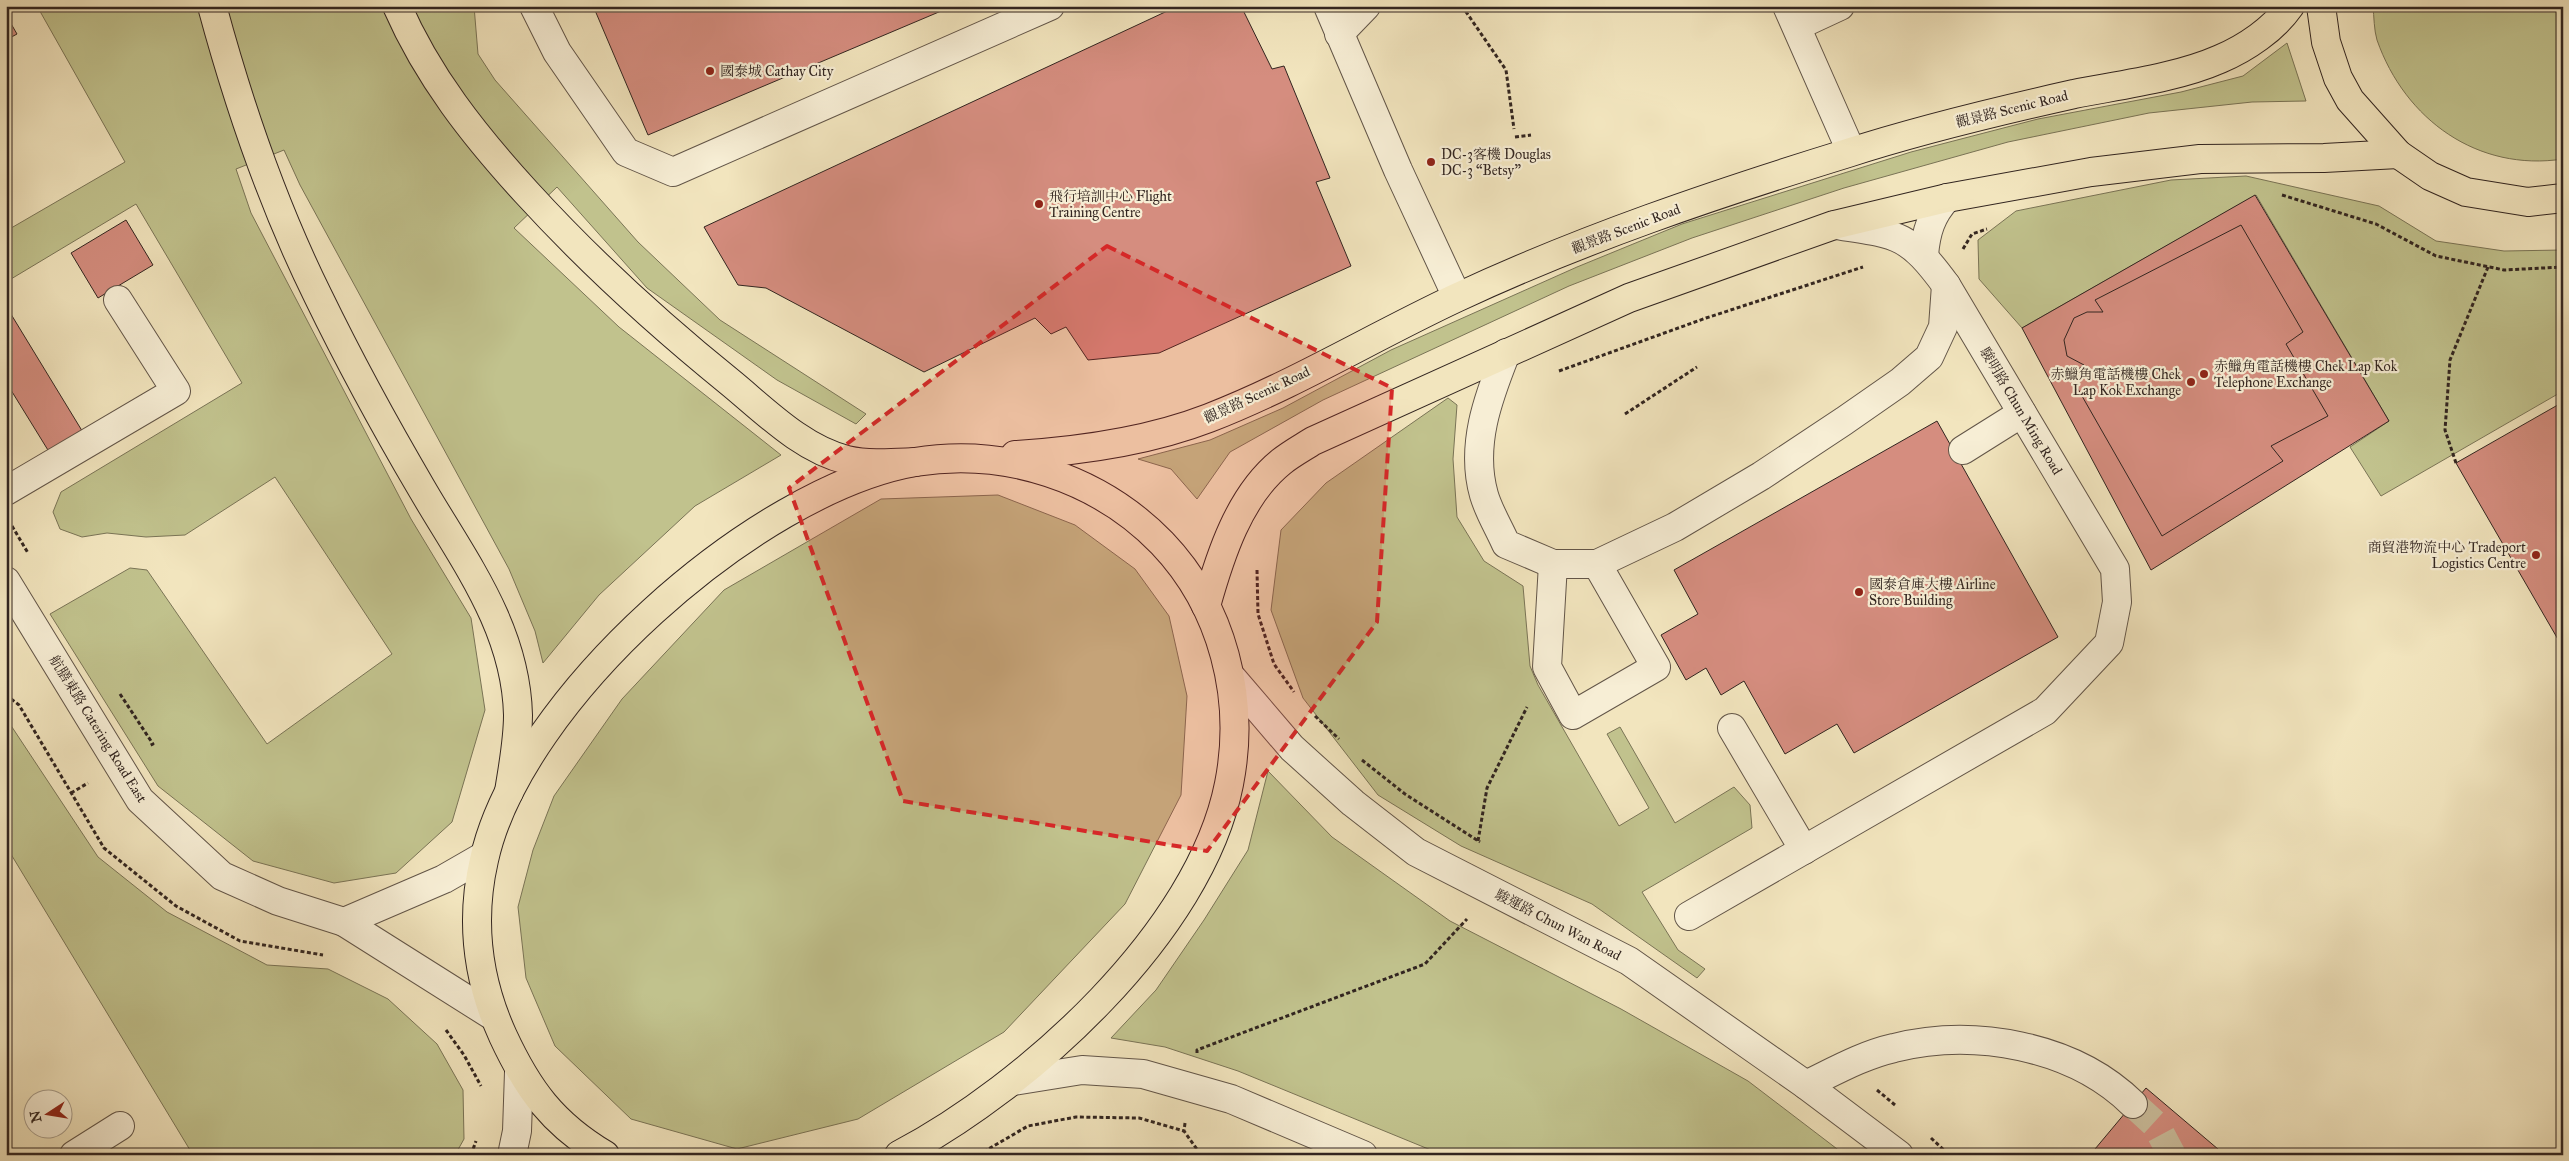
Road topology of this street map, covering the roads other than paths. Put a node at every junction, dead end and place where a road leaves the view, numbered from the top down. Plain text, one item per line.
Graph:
1 (212, 6) edge
2 (397, 6) edge
3 (534, 6) edge
4 (1050, 6) edge
5 (1328, 6) edge
6 (1366, 6) edge
7 (1840, 6) edge
8 (2290, 6) edge
9 (2321, 6) edge
10 (1792, 16) edge
11 (1340, 34) junction
12 (1851, 151) junction
13 (2398, 154) junction
14 (1947, 198) junction
15 (2563, 198) edge
16 (1834, 225) junction
17 (1924, 255) junction
18 (1946, 285) junction
19 (1457, 297) junction
20 (118, 300) dead end
21 (1506, 353) junction
22 (2022, 413) junction
23 (1963, 450) dead end
24 (963, 459) junction
25 (915, 462) junction
26 (6, 491) edge
27 (1553, 564) junction
28 (1597, 564) junction
29 (6, 581) edge
30 (1206, 606) junction
31 (1232, 679) junction
32 (1732, 728) dead end
33 (509, 792) junction
34 (1804, 850) junction
35 (484, 856) junction
36 (1689, 916) dead end
37 (344, 922) junction
38 (493, 1016) junction
39 (519, 1072) junction
40 (1013, 1081) junction
41 (1806, 1085) junction
42 (2133, 1104) tunnel mouth
43 (120, 1126) dead end
44 (74, 1155) edge
45 (512, 1155) edge
46 (605, 1155) edge
47 (899, 1155) edge
48 (1363, 1155) edge
49 (1899, 1155) edge

1 - 33 main road
2 - 25 main road
3 - 4 street
5 - 11 street
6 - 11 street
7 - 10 street
8 - 12 main road, 觀景路 Scenic Road
9 - 13 main road
10 - 12 street
11 - 19 street
12 - 19 main road, 觀景路 Scenic Road
13 - 14 main road
13 - 15 main road
14 - 16 main road
14 - 17 street
16 - 17 street, 駿明路 Chun Ming Road
16 - 21 main road
17 - 18 street, 駿明路 Chun Ming Road
18 - 22 street, 駿明路 Chun Ming Road
18 - 28 street
19 - 24 main road, 觀景路 Scenic Road
20 - 26 street
21 - 27 street
21 - 30 main road
22 - 23 street
22 - 34 street, 駿明路 Chun Ming Road
24 - 25 main road
24 - 30 main road
25 - 33 main road
27 - 28 street
27 - 28 street
29 - 37 street, 航膳東路 Catering Road East
30 - 31 main road
31 - 40 main road
31 - 41 street, 駿運路 Chun Wan Road
32 - 34 street
33 - 35 main road
34 - 36 street
35 - 37 street
35 - 38 main road
37 - 38 street, 航膳東路 Catering Road East
38 - 39 main road
39 - 45 street
39 - 46 main road
40 - 47 main road
40 - 48 street
41 - 42 street
41 - 49 street, 駿運路 Chun Wan Road
43 - 44 street

